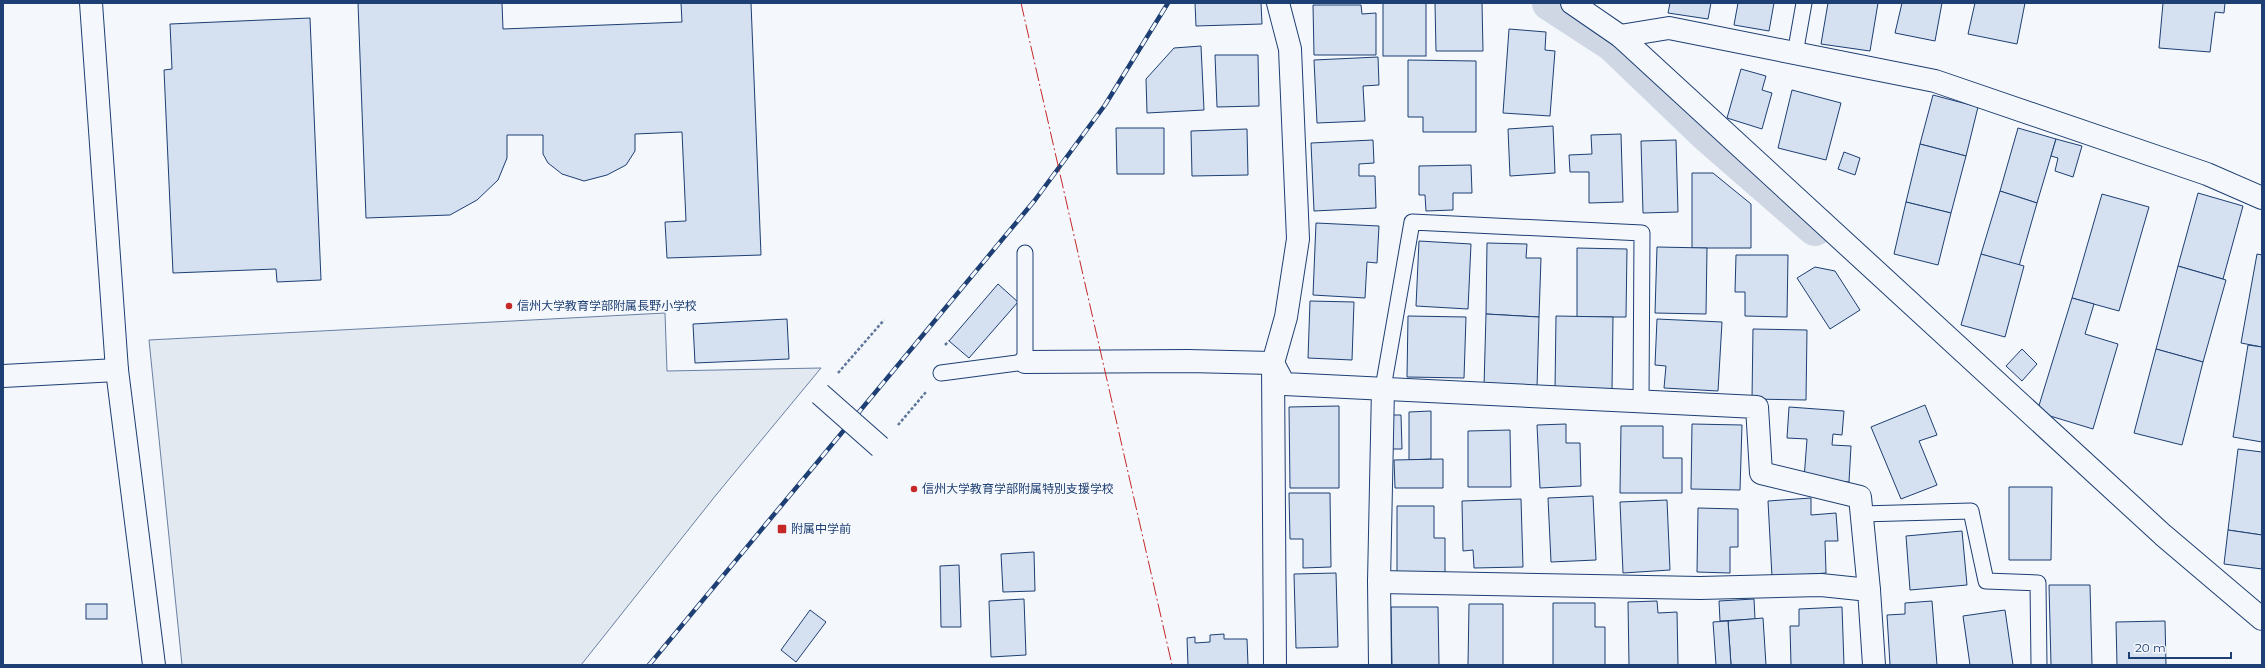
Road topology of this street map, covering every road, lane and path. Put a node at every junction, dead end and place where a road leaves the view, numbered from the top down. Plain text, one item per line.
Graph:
1 (91, 3) edge
2 (1278, 3) edge
3 (1572, 3) edge
4 (1804, 3) edge
5 (1620, 36) junction
6 (1795, 54) junction
7 (2262, 198) edge
8 (1025, 253) dead end
9 (884, 320) dead end
10 (1025, 362) junction
11 (1273, 363) junction
12 (117, 370) junction
13 (942, 373) joint
14 (3, 376) edge
15 (1383, 388) junction
16 (820, 394) joint
17 (1641, 401) junction
18 (880, 447) joint
19 (1861, 514) junction
20 (1379, 582) junction
21 (1869, 590) junction
22 (2262, 619) edge
23 (154, 665) edge
24 (1276, 665) edge
25 (1380, 665) edge
26 (1874, 665) edge
27 (2039, 665) edge

1 - 12 street
2 - 11 street
3 - 5 street
4 - 6 lane
5 - 6 street
5 - 22 street
6 - 7 street
8 - 10 lane
9 - 16 path
10 - 11 street
10 - 13 lane
11 - 15 street
11 - 24 street
12 - 14 street
12 - 23 street
13 - 18 path
15 - 17 street
15 - 17 lane
15 - 20 street
16 - 18 street, bridge
17 - 19 street
19 - 21 street
19 - 27 lane
20 - 21 street
20 - 25 street
21 - 26 street

